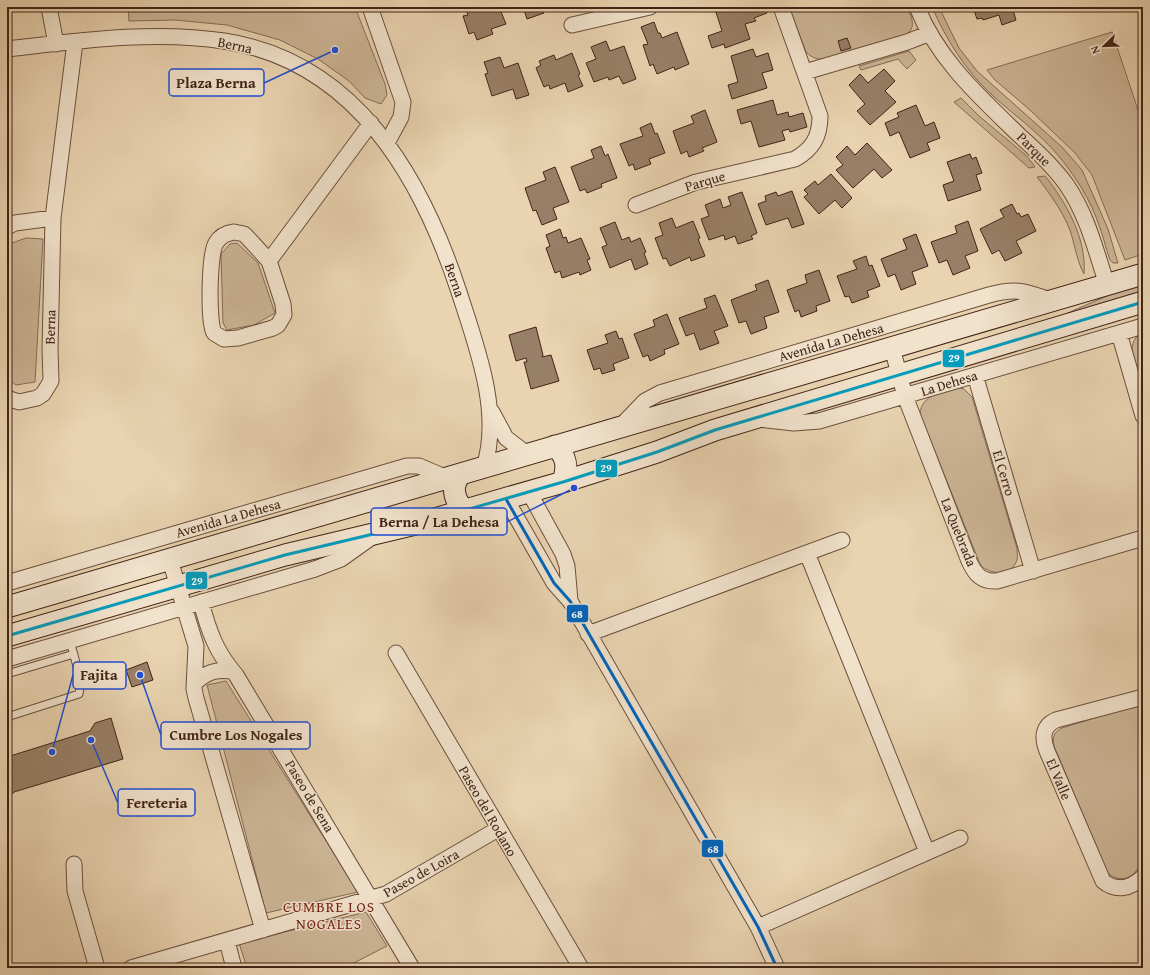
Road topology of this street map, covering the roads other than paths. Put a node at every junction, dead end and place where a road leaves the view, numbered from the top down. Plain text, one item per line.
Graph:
1 (49, 7) edge
2 (370, 7) edge
3 (650, 7) edge
4 (781, 7) edge
5 (916, 7) edge
6 (572, 25) dead end
7 (930, 33) junction
8 (76, 42) junction
9 (56, 44) junction
10 (7, 49) edge
11 (805, 72) junction
12 (371, 122) junction
13 (387, 143) junction
14 (636, 205) dead end
15 (54, 218) junction
16 (7, 227) edge
17 (269, 262) junction
18 (1143, 274) edge
19 (1106, 285) junction
20 (1054, 301) junction
21 (1143, 302) edge
22 (1143, 326) edge
23 (1119, 333) junction
24 (892, 348) junction
25 (899, 374) junction
26 (975, 375) junction
27 (905, 396) junction
28 (7, 398) edge
29 (489, 405) junction
30 (1143, 416) edge
31 (752, 418) junction
32 (620, 427) junction
33 (555, 446) junction
34 (526, 454) junction
35 (484, 467) junction
36 (454, 476) junction
37 (563, 482) junction
38 (529, 492) junction
39 (506, 498) junction
40 (464, 510) junction
41 (377, 533) junction
42 (1143, 538) edge
43 (842, 540) dead end
44 (807, 553) junction
45 (170, 560) junction
46 (1033, 571) junction
47 (7, 583) edge
48 (177, 586) junction
49 (570, 601) junction
50 (201, 602) junction
51 (7, 607) edge
52 (184, 607) junction
53 (588, 634) junction
54 (7, 636) edge
55 (72, 647) junction
56 (396, 654) dead end
57 (7, 659) edge
58 (232, 671) junction
59 (7, 674) edge
60 (194, 684) junction
61 (1143, 697) edge
62 (7, 717) edge
63 (498, 829) junction
64 (960, 838) dead end
65 (927, 852) junction
66 (74, 864) dead end
67 (1143, 877) edge
68 (372, 899) junction
69 (758, 927) junction
70 (263, 930) junction
71 (226, 941) junction
72 (97, 968) edge
73 (131, 968) edge
74 (234, 968) edge
75 (412, 968) edge
76 (581, 968) edge
77 (777, 968) edge

1 - 9 street
2 - 13 street
3 - 6 street
4 - 11 street, Parque
5 - 7 street, Parque
7 - 11 street
7 - 19 street, Parque
8 - 9 street, Berna
8 - 12 street, Berna
8 - 15 street, Berna
9 - 10 street, Berna
11 - 14 street, Parque
12 - 13 street, Berna
12 - 17 street
13 - 29 street, Berna
15 - 16 street
15 - 28 street, Berna
17 - 17 street
18 - 19 street, Avenida La Dehesa
19 - 20 street, Avenida La Dehesa
20 - 24 street, Avenida La Dehesa
20 - 32 street, Avenida La Dehesa
21 - 25 street
22 - 23 street, La Dehesa
23 - 26 street, La Dehesa
23 - 30 street
24 - 25 street, La Quebrada
24 - 32 street, Avenida La Dehesa
25 - 27 street, La Quebrada
25 - 31 street
26 - 27 street, La Dehesa
26 - 46 street, El Cerro
27 - 31 street, La Dehesa
27 - 46 street, La Quebrada
29 - 34 street, Berna
29 - 35 street, Berna
31 - 37 street
32 - 33 street, Avenida La Dehesa
33 - 34 street, Avenida La Dehesa
33 - 37 street
34 - 35 street, Avenida La Dehesa
35 - 36 street, Avenida La Dehesa
36 - 40 street
36 - 45 street, Avenida La Dehesa
36 - 47 street, Avenida La Dehesa
37 - 38 street
38 - 39 street
38 - 49 street
39 - 40 street
39 - 49 street
40 - 41 street
41 - 48 street
41 - 50 street
42 - 46 street, La Quebrada
43 - 44 street
44 - 53 street
44 - 65 street
45 - 48 street
45 - 51 street, Avenida La Dehesa
48 - 52 street
48 - 54 street
49 - 53 street
50 - 52 street
50 - 58 street, Paseo de Sena
52 - 55 street
52 - 60 street
53 - 69 street
55 - 57 street
55 - 59 lane
55 - 62 lane
56 - 63 street, Paseo del Rodano
58 - 60 street
58 - 68 street, Paseo de Sena
60 - 70 street
61 - 67 street, El Valle
63 - 68 street, Paseo de Loira
63 - 76 street, Paseo del Rodano
64 - 65 street
65 - 69 street
66 - 72 street
68 - 70 street, Paseo de Loira
68 - 75 street, Paseo de Sena
69 - 77 street
70 - 71 street, Paseo de Loira
71 - 73 street, Paseo de Loira
71 - 74 street

